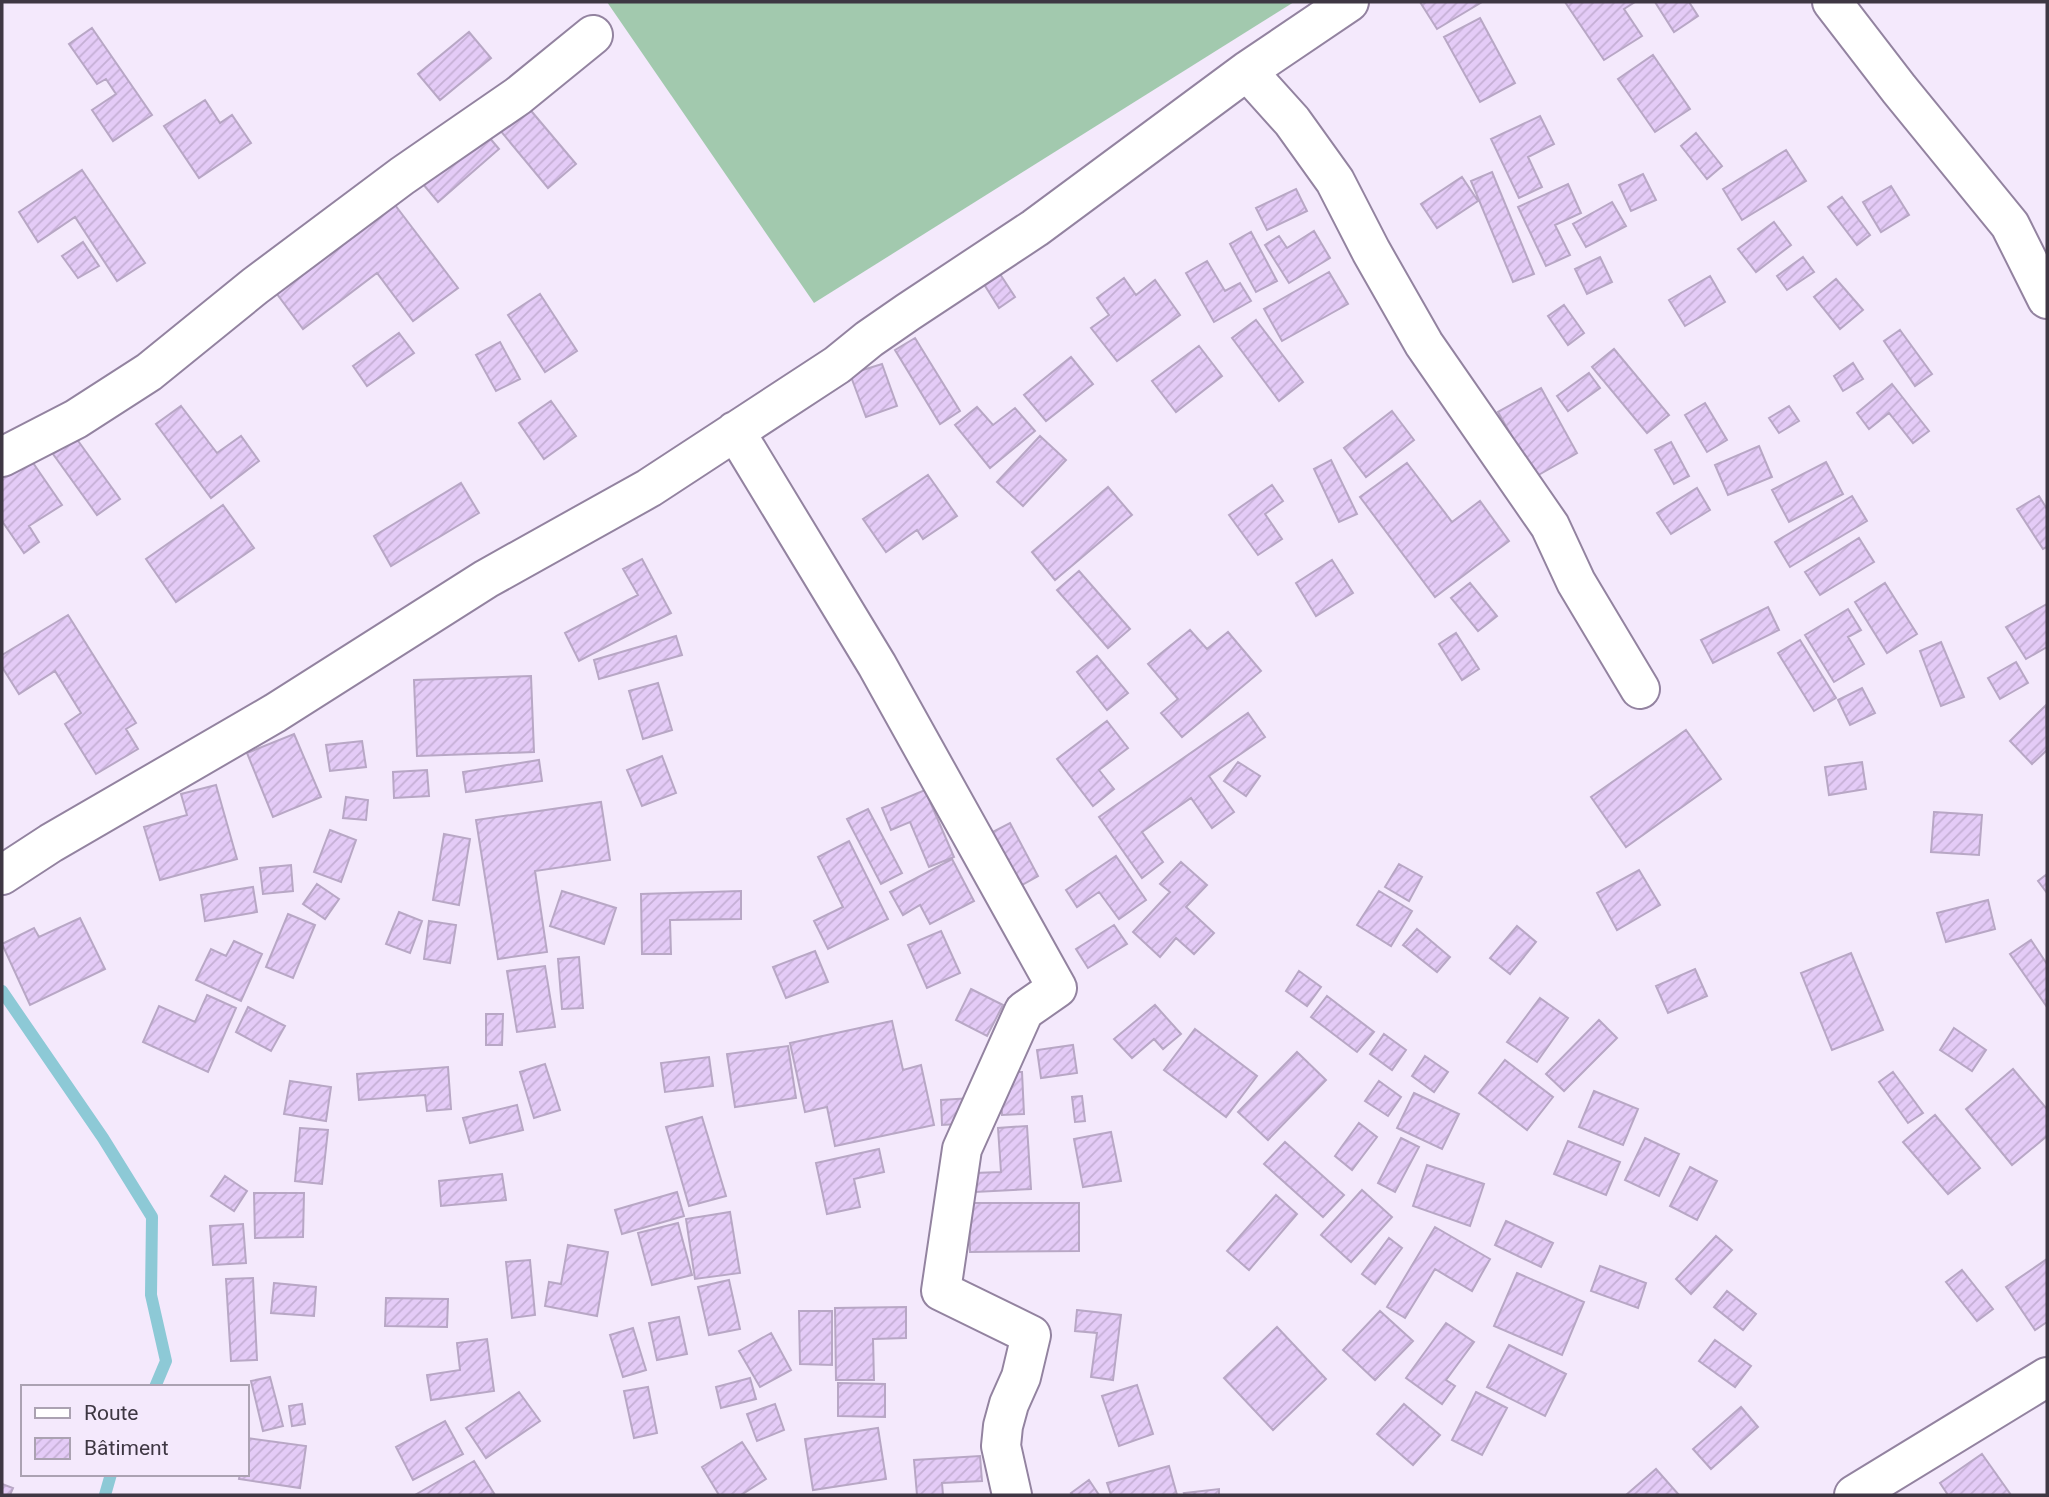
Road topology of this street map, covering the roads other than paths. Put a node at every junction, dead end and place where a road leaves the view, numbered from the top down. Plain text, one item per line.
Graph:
1 (1349, 2) edge
2 (1832, 2) edge
3 (593, 35) dead end
4 (1247, 71) junction
5 (2047, 299) edge
6 (735, 431) junction
7 (2, 457) edge
8 (1640, 689) dead end
9 (2, 875) edge
10 (2047, 1377) edge
11 (1012, 1495) edge
12 (1854, 1495) edge

1 - 4 street
2 - 5 street
3 - 7 street
4 - 6 street
4 - 8 street
6 - 9 street
6 - 11 street
10 - 12 street

